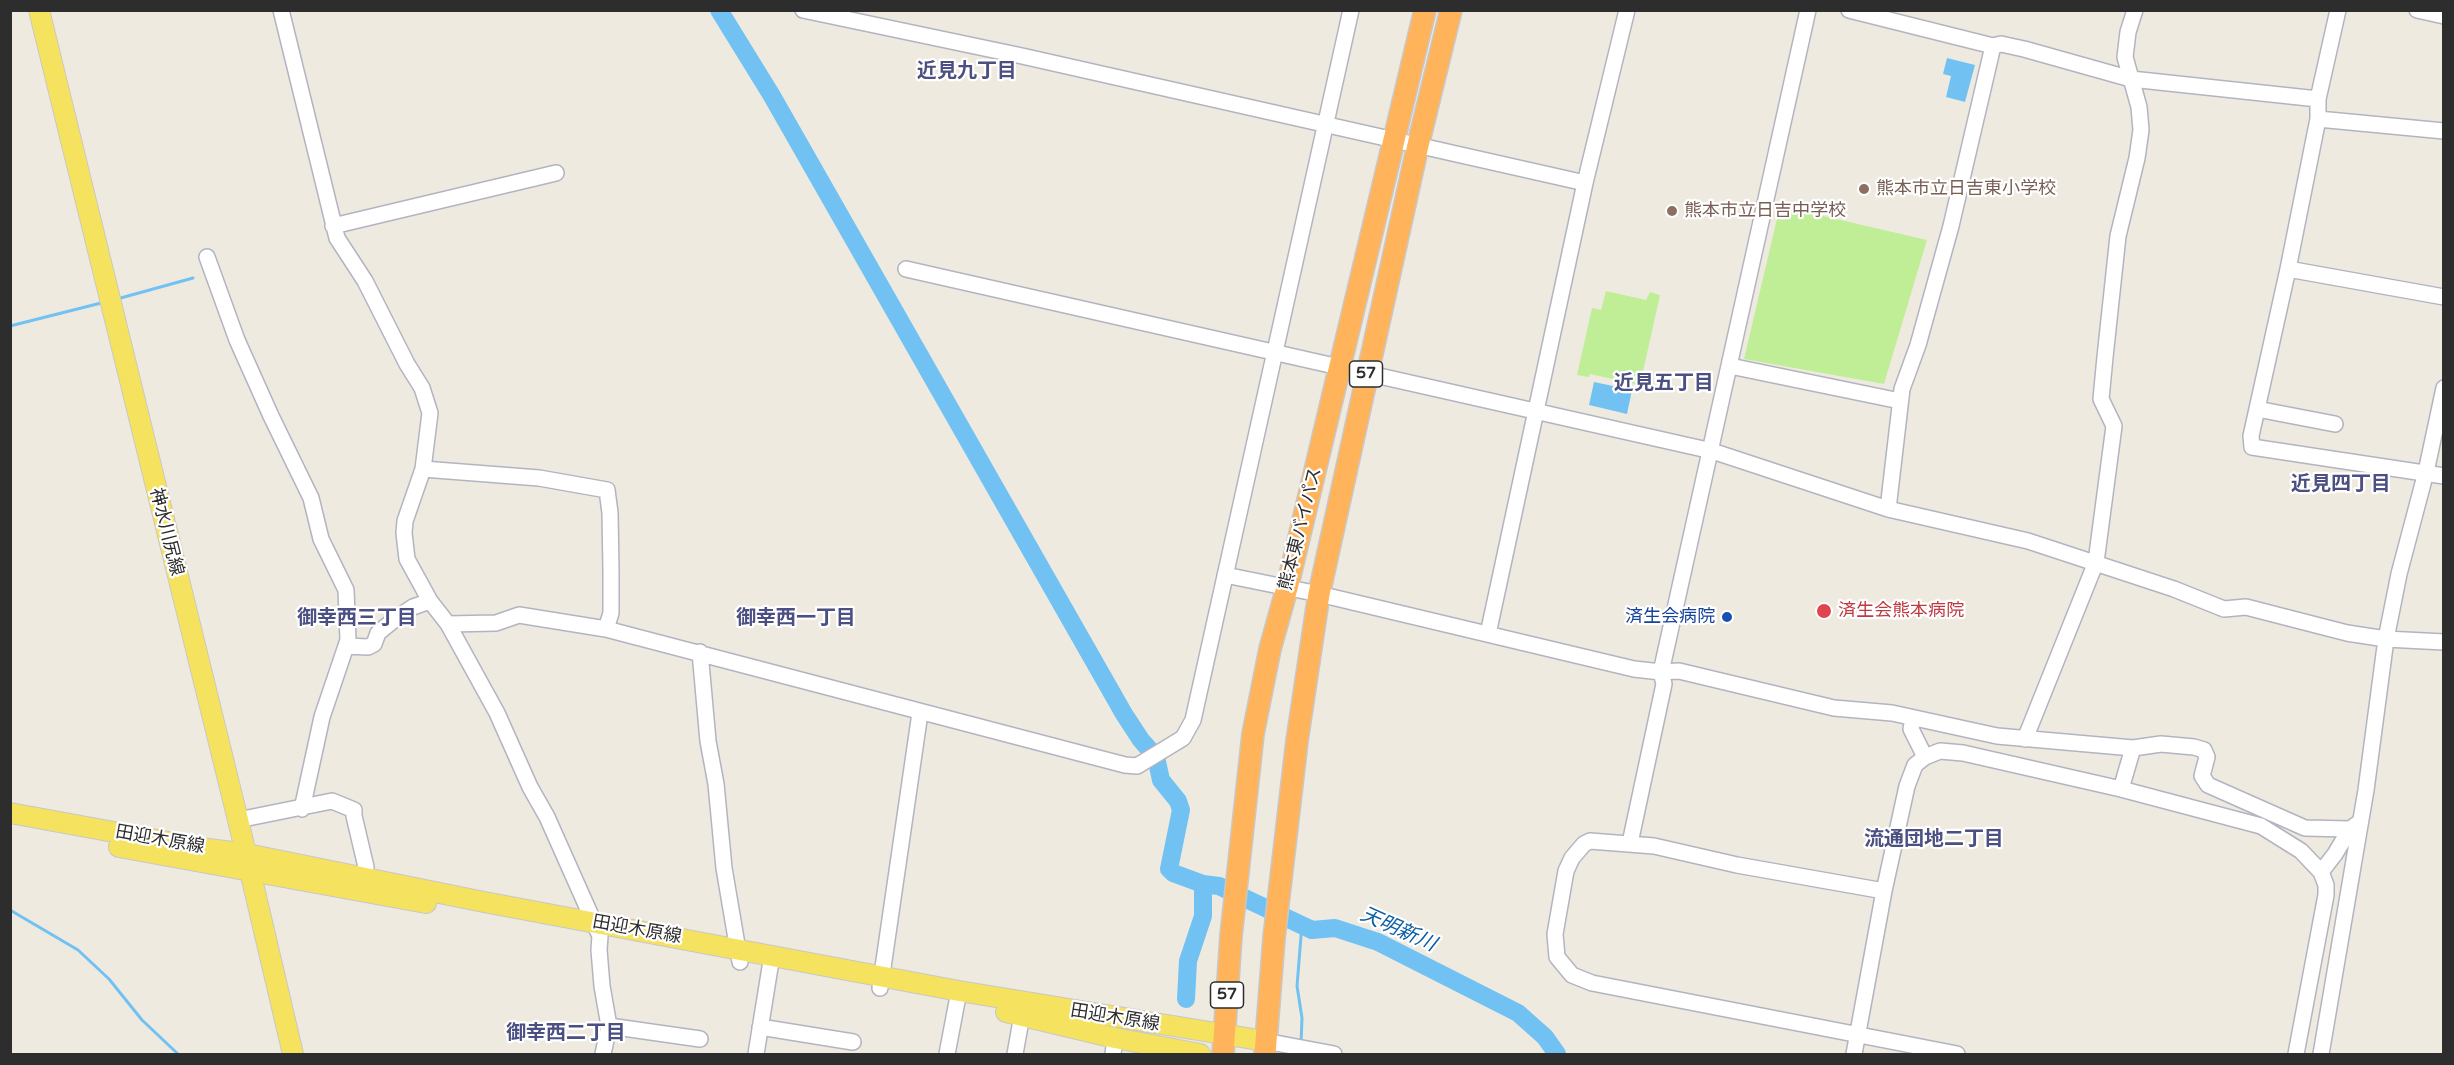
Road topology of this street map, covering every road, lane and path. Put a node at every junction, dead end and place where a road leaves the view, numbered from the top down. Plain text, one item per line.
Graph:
1 (39, 10) edge
2 (281, 10) edge
3 (803, 10) edge
4 (1352, 10) edge
5 (1425, 10) edge
6 (1451, 10) edge
7 (1627, 10) edge
8 (1808, 10) edge
9 (1849, 10) edge
10 (2135, 10) edge
11 (2338, 10) edge
12 (2417, 10) edge
13 (2444, 16) edge
14 (1993, 46) junction
15 (2132, 79) junction
16 (2319, 99) junction
17 (2318, 119) junction
18 (1326, 124) junction
19 (2444, 131) edge
20 (1393, 140) junction
21 (1418, 145) junction
22 (556, 173) dead end
23 (1585, 183) junction
24 (333, 226) junction
25 (207, 257) dead end
26 (906, 269) dead end
27 (2289, 269) junction
28 (2444, 297) edge
29 (1276, 353) junction
30 (1730, 366) junction
31 (1339, 367) junction
32 (1366, 373) junction
33 (2443, 393) edge
34 (1900, 401) junction
35 (2257, 409) junction
36 (1534, 412) junction
37 (2336, 423) dead end
38 (1712, 451) junction
39 (423, 469) junction
40 (2426, 472) junction
41 (2444, 476) edge
42 (1888, 509) junction
43 (2096, 562) junction
44 (1225, 575) junction
45 (1287, 588) junction
46 (1319, 594) junction
47 (430, 601) junction
48 (448, 624) junction
49 (606, 629) junction
50 (1488, 634) junction
51 (2386, 639) junction
52 (2444, 642) edge
53 (346, 646) junction
54 (700, 652) junction
55 (1662, 672) junction
56 (920, 712) junction
57 (1913, 717) junction
58 (2025, 739) junction
59 (2133, 748) junction
60 (1925, 757) junction
61 (2121, 789) junction
62 (302, 809) junction
63 (10, 813) edge
64 (238, 820) junction
65 (10, 825) edge
66 (2354, 825) junction
67 (1630, 843) junction
68 (248, 862) junction
69 (2321, 872) junction
70 (363, 877) junction
71 (1884, 891) junction
72 (597, 929) junction
73 (740, 955) junction
74 (771, 961) junction
75 (880, 982) junction
76 (958, 997) junction
77 (1023, 1015) junction
78 (609, 1026) junction
79 (760, 1027) junction
80 (1858, 1035) junction
81 (700, 1039) dead end
82 (853, 1042) dead end
83 (1224, 1045) edge
84 (1114, 1046) edge
85 (1265, 1048) edge
86 (293, 1054) edge
87 (603, 1054) edge
88 (756, 1054) edge
89 (947, 1054) edge
90 (1015, 1054) edge
91 (1200, 1054) edge
92 (1334, 1054) edge
93 (1854, 1054) edge
94 (1958, 1054) edge
95 (2296, 1054) edge
96 (2321, 1054) edge

1 - 64 main road, 神水川尻線
2 - 24 street
3 - 18 street
4 - 18 street
5 - 20 highway, 熊本東バイパス / 57
6 - 21 highway, 熊本東バイパス / 57
7 - 23 street
8 - 30 street
9 - 14 street
10 - 15 street
11 - 16 street
12 - 13 street
14 - 15 street
14 - 34 street
15 - 16 street
15 - 43 street
16 - 17 street
17 - 19 street
17 - 27 street
18 - 20 street
18 - 29 street
20 - 21 street
20 - 31 highway, 熊本東バイパス / 57
21 - 23 street
21 - 32 highway, 熊本東バイパス / 57
22 - 24 street
23 - 36 street
24 - 39 street
25 - 53 street
26 - 29 street
27 - 28 street
27 - 35 street
29 - 31 street
29 - 44 street
30 - 34 street
30 - 38 street
31 - 45 highway, 熊本東バイパス / 57
32 - 36 street
32 - 46 highway, 熊本東バイパス / 57
33 - 40 street
34 - 42 street
35 - 37 street
35 - 40 street
36 - 38 street
36 - 50 street
38 - 42 street
38 - 55 street
39 - 47 street
39 - 49 street
40 - 41 street
40 - 51 street
42 - 43 street
43 - 51 street
43 - 58 street
44 - 45 street
44 - 56 street
45 - 46 street
45 - 83 highway, 熊本東バイパス / 57
46 - 50 street
46 - 85 highway, 熊本東バイパス / 57
47 - 48 street
47 - 53 street
48 - 49 street
48 - 72 street
49 - 54 street
50 - 55 street
51 - 52 street
51 - 66 street
53 - 62 street
54 - 56 street
54 - 73 street
55 - 57 street
55 - 67 street
56 - 75 street
57 - 58 street
57 - 60 street
58 - 59 street
59 - 61 street
59 - 66 street
60 - 61 street
60 - 71 street
61 - 69 street
62 - 64 street
62 - 70 street
63 - 68 main road, 田迎木原線
64 - 68 main road, 神水川尻線
65 - 68 main road, 田迎木原線
66 - 69 street
66 - 96 street
67 - 71 street
67 - 80 street
68 - 70 main road, 田迎木原線
68 - 72 main road, 田迎木原線
68 - 86 main road, 神水川尻線
69 - 95 street
70 - 72 main road, 田迎木原線
71 - 80 street
72 - 73 main road, 田迎木原線
72 - 78 street
73 - 74 main road, 田迎木原線
74 - 75 main road, 田迎木原線
74 - 79 street
75 - 76 main road, 田迎木原線
76 - 77 main road, 田迎木原線
76 - 83 main road, 田迎木原線
76 - 89 street
77 - 84 main road, 田迎木原線
77 - 90 street
78 - 81 street
78 - 87 street
79 - 82 street
79 - 88 street
80 - 93 street
80 - 94 street
83 - 85 main road, 田迎木原線
84 - 91 main road, 田迎木原線
85 - 92 street

